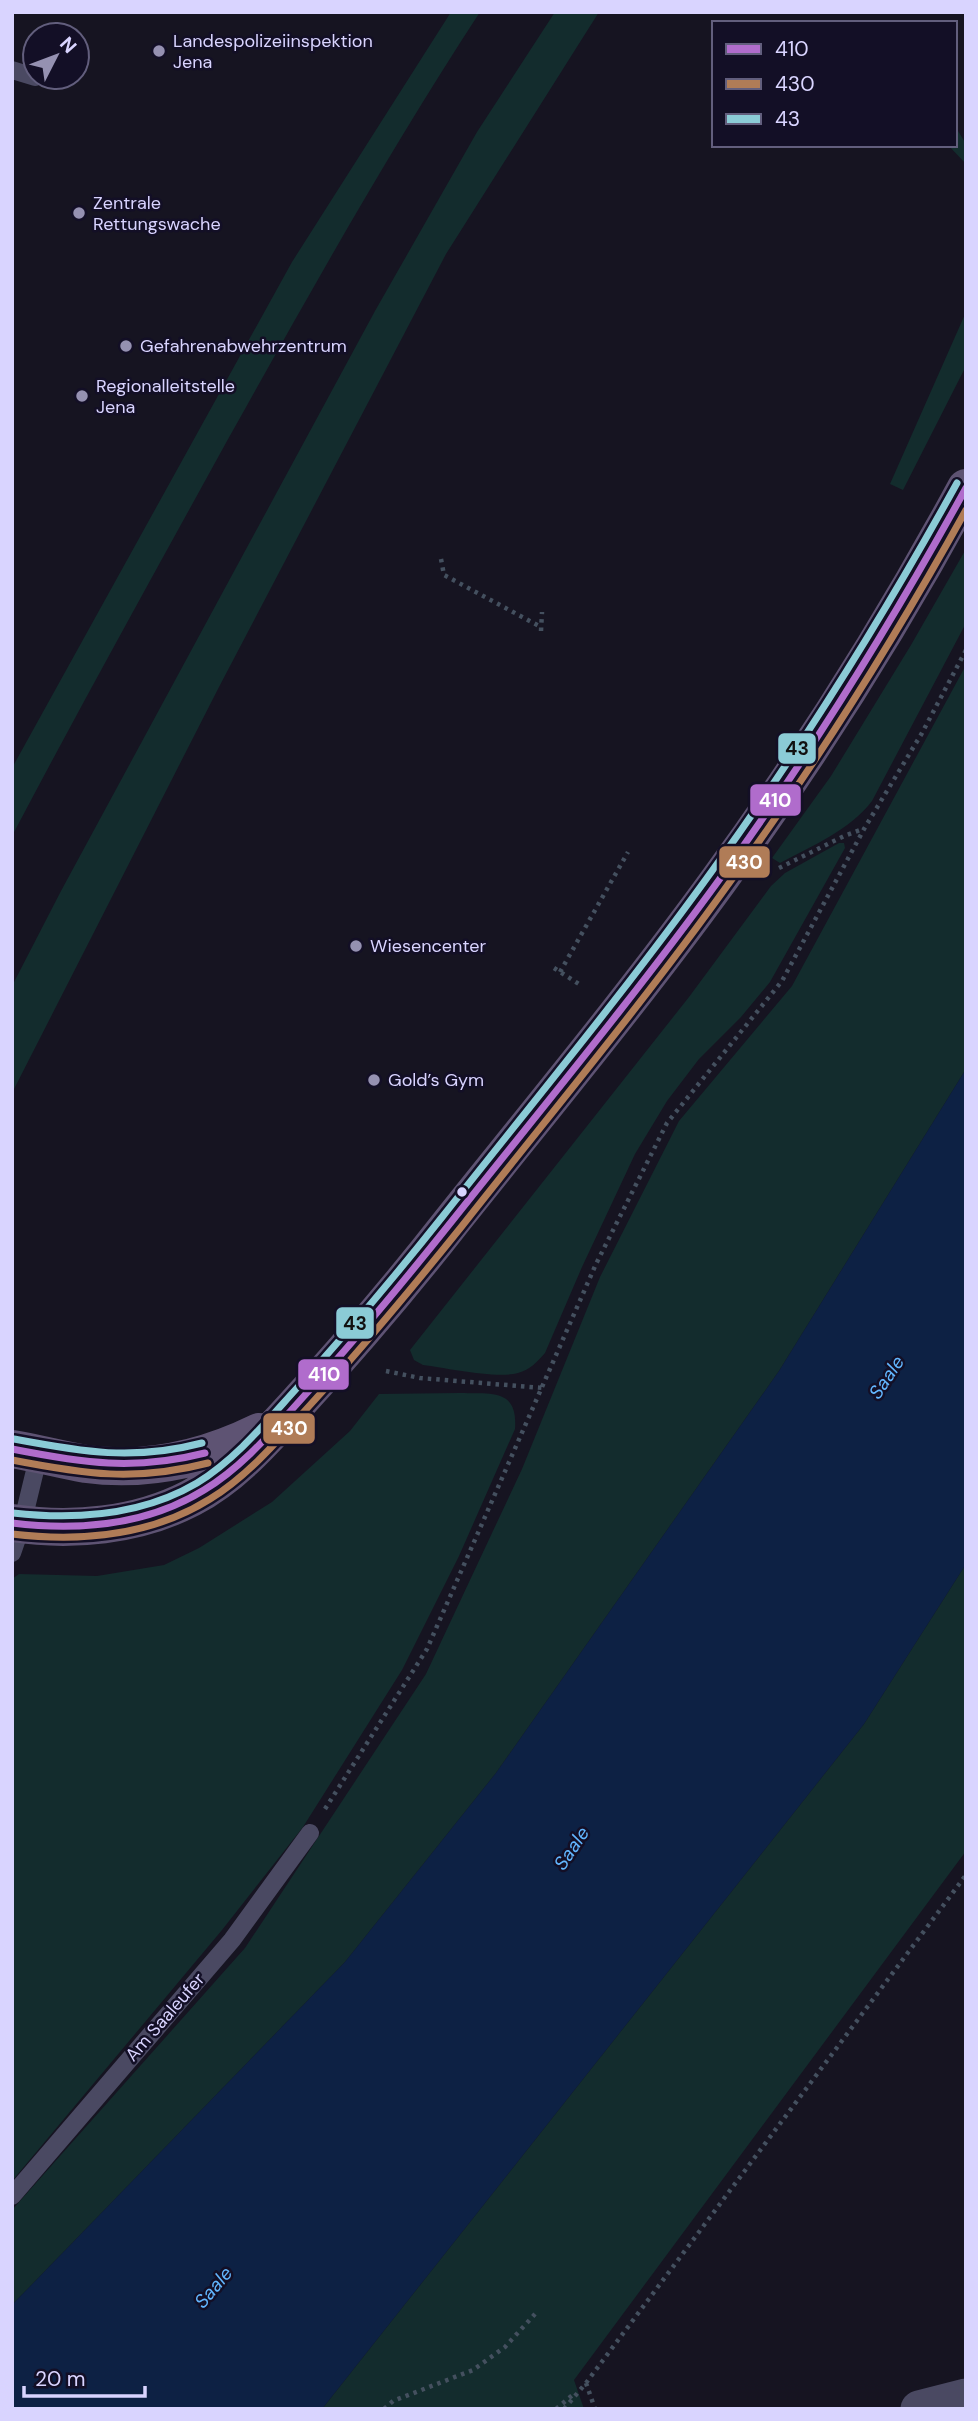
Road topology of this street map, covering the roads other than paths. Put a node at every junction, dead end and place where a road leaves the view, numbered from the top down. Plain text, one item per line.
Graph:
1 (966, 488) edge
2 (293, 1409) junction
3 (25, 1451) edge
4 (15, 1533) edge
5 (310, 1833) road end
6 (12, 2196) edge
7 (966, 2397) edge
8 (919, 2409) edge

1 - 2 main road
2 - 3 main road
2 - 4 main road
3 - 4 lane
5 - 6 lane, Am Saaleufer
7 - 8 street

